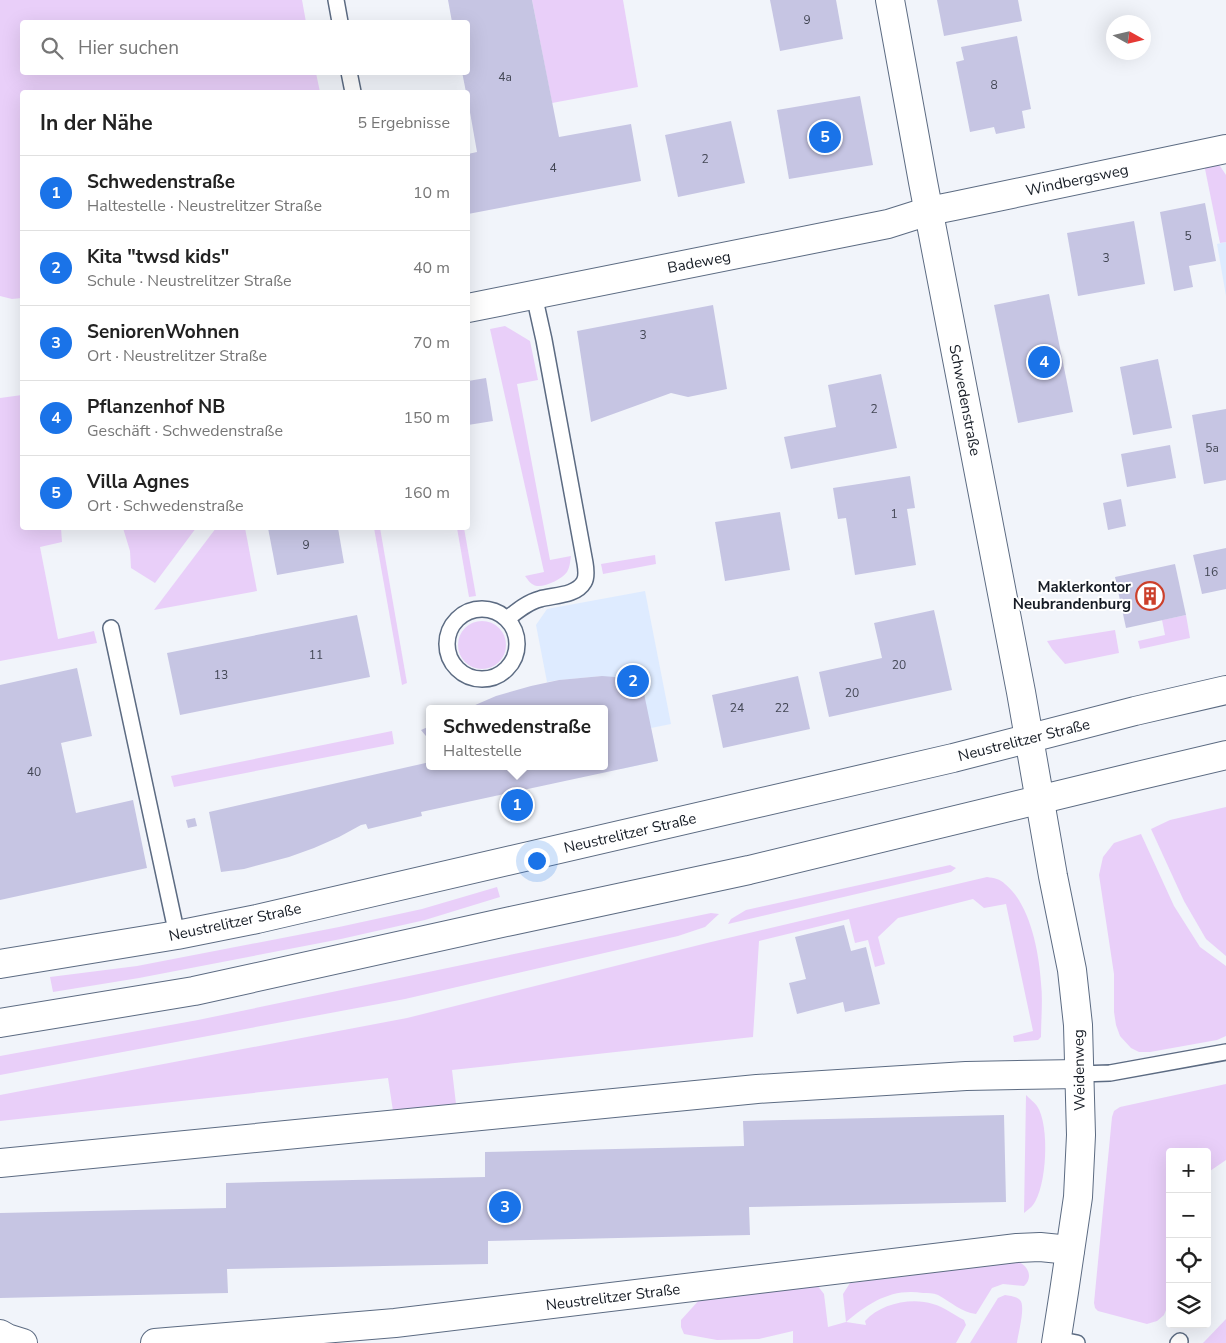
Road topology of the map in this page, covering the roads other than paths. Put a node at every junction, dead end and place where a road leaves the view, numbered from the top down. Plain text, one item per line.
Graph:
1 (336, 0) edge
2 (890, 0) edge
3 (340, 20) edge
4 (350, 75) edge
5 (353, 90) edge
6 (1226, 149) edge
7 (929, 211) junction
8 (534, 294) junction
9 (470, 308) edge
10 (507, 619) junction
11 (110, 628) dead end
12 (1226, 690) edge
13 (1028, 739) junction
14 (1226, 755) edge
15 (1040, 800) junction
16 (177, 935) junction
17 (0, 964) edge
18 (0, 1023) edge
19 (1223, 1054) edge
20 (1079, 1074) junction
21 (0, 1164) edge
22 (1070, 1250) junction
23 (0, 1334) edge
24 (1063, 1342) edge
25 (23, 1343) edge
26 (155, 1343) edge

1 - 3 lane
2 - 7 street, Schwedenstraße
4 - 5 lane
6 - 7 street, Windbergsweg
7 - 8 street, Badeweg
7 - 13 street, Schwedenstraße
8 - 9 street, Badeweg
8 - 10 lane
10 - 10 lane
11 - 16 lane
12 - 13 street, Neustrelitzer Straße
13 - 15 street, Schwedenstraße
13 - 16 street, Neustrelitzer Straße
14 - 15 street
15 - 18 street
15 - 20 street, Weidenweg
16 - 17 street, Neustrelitzer Straße
19 - 20 lane
20 - 21 street
20 - 22 street, Weidenweg
22 - 24 street, Weidenweg
22 - 26 street, Neustrelitzer Straße
23 - 25 street

